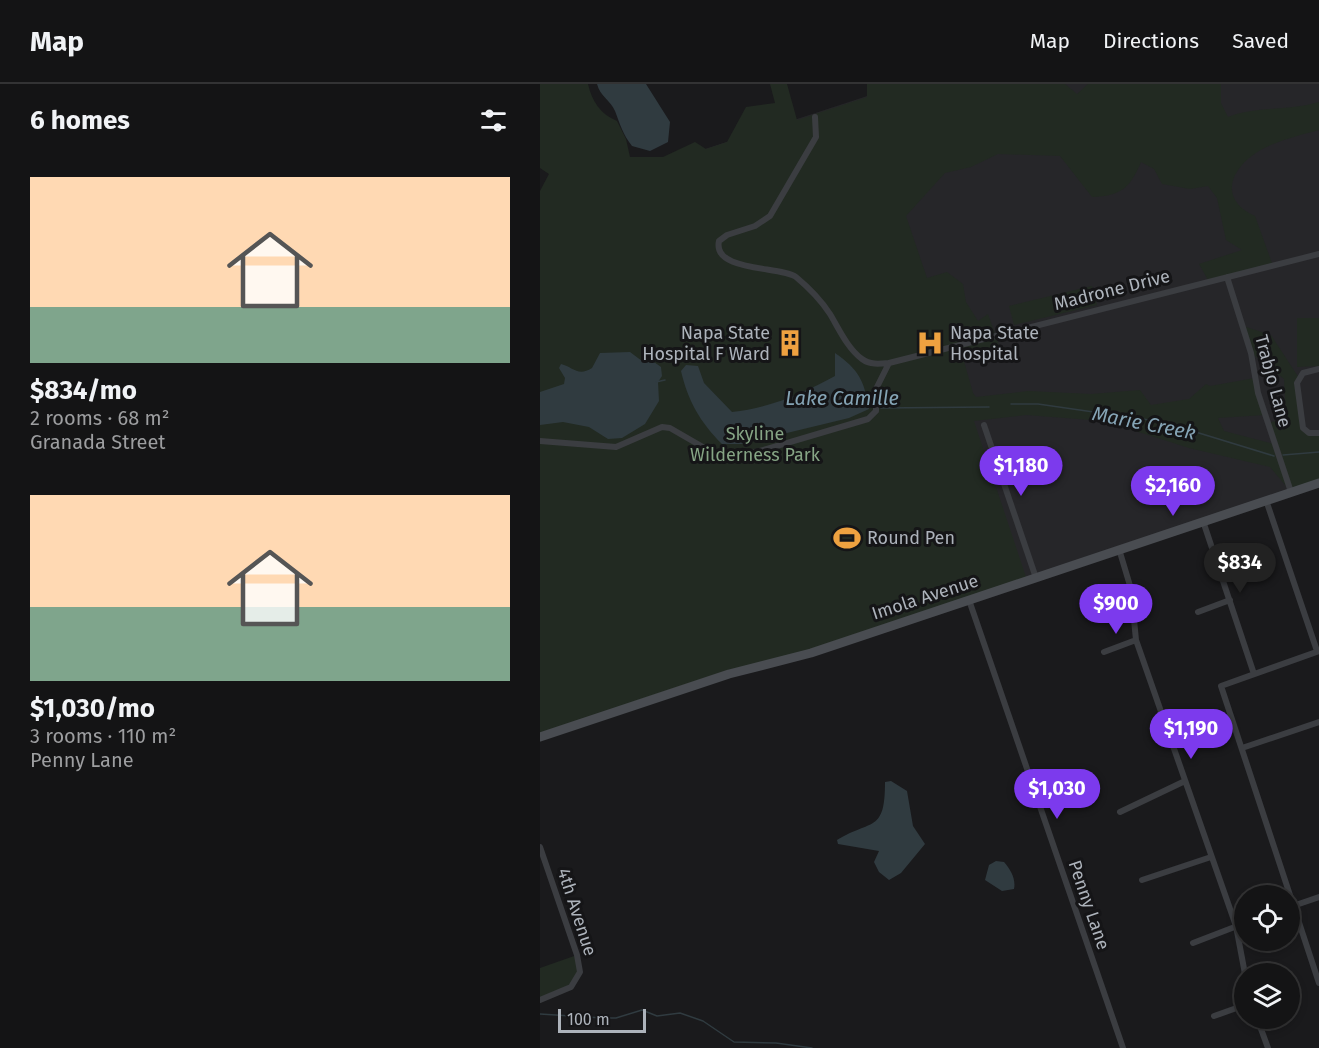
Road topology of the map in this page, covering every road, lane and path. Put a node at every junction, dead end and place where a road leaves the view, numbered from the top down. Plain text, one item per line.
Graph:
1 (815, 117) dead end
2 (1319, 254) edge
3 (1227, 278) junction
4 (889, 363) junction
5 (1319, 369) edge
6 (984, 425) dead end
7 (1319, 433) edge
8 (540, 441) edge
9 (1319, 483) edge
10 (1291, 492) junction
11 (1266, 500) junction
12 (1203, 521) junction
13 (1119, 549) junction
14 (1036, 578) junction
15 (969, 600) junction
16 (1230, 600) junction
17 (1198, 612) dead end
18 (1136, 640) junction
19 (1318, 651) edge
20 (1104, 652) dead end
21 (1254, 674) junction
22 (1319, 722) edge
23 (540, 737) edge
24 (1242, 748) junction
25 (1185, 781) junction
26 (1120, 812) dead end
27 (540, 847) edge
28 (1211, 857) junction
29 (1142, 880) dead end
30 (1286, 885) edge
31 (1319, 897) edge
32 (1300, 904) edge
33 (1234, 920) edge
34 (1234, 927) edge
35 (1300, 927) edge
36 (1193, 943) dead end
37 (1319, 983) edge
38 (540, 1000) edge
39 (1234, 1009) edge
40 (1214, 1016) dead end
41 (1261, 1029) edge
42 (1123, 1048) edge
43 (1268, 1048) edge

1 - 4 street
2 - 3 street, Madrone Drive
3 - 4 street, Madrone Drive
3 - 10 street, Trabjo Lane
4 - 8 street
5 - 7 street
6 - 14 street
9 - 10 street, Imola Avenue
10 - 11 street, Imola Avenue
11 - 12 street, Imola Avenue
11 - 19 street
12 - 13 street, Imola Avenue
12 - 16 street
13 - 14 street, Imola Avenue
13 - 18 street
14 - 15 street, Imola Avenue
15 - 23 street, Imola Avenue
15 - 42 street, Penny Lane
16 - 17 street
16 - 21 street
18 - 20 street
18 - 25 street
19 - 21 street
21 - 24 street
22 - 24 street
24 - 30 street
25 - 26 street
25 - 28 street
27 - 38 street, 4th Avenue
28 - 29 street
28 - 33 street
31 - 32 street
34 - 36 street
35 - 37 street
39 - 40 street
41 - 43 street

